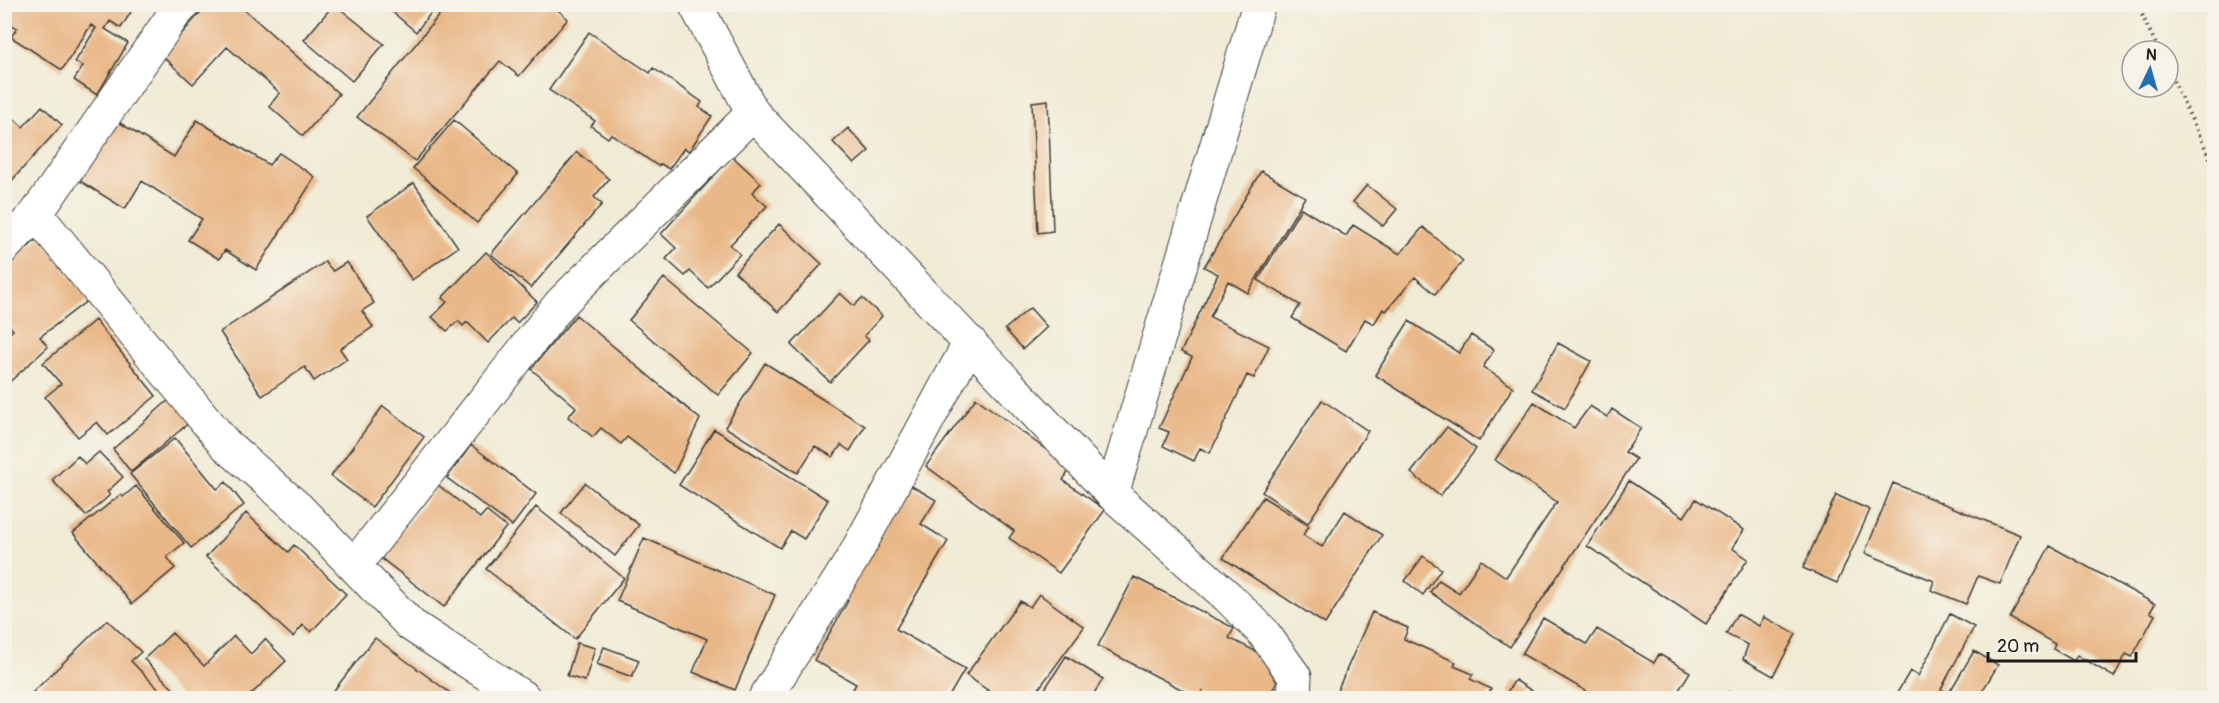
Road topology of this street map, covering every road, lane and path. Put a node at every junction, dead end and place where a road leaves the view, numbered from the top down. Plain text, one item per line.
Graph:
1 (184, 4) edge
2 (695, 4) edge
3 (1259, 4) edge
4 (2137, 4) edge
5 (2153, 39) edge
6 (2180, 95) edge
7 (753, 113) junction
8 (2214, 166) edge
9 (36, 214) junction
10 (4, 247) edge
11 (970, 342) junction
12 (1112, 494) junction
13 (354, 566) junction
14 (524, 699) edge
15 (765, 699) edge
16 (1294, 699) edge

1 - 9 street
2 - 7 street
3 - 12 street
4 - 5 path
6 - 8 path
7 - 11 street
7 - 13 street
9 - 10 street
9 - 13 street
11 - 12 street
11 - 15 street
12 - 16 street
13 - 14 street

